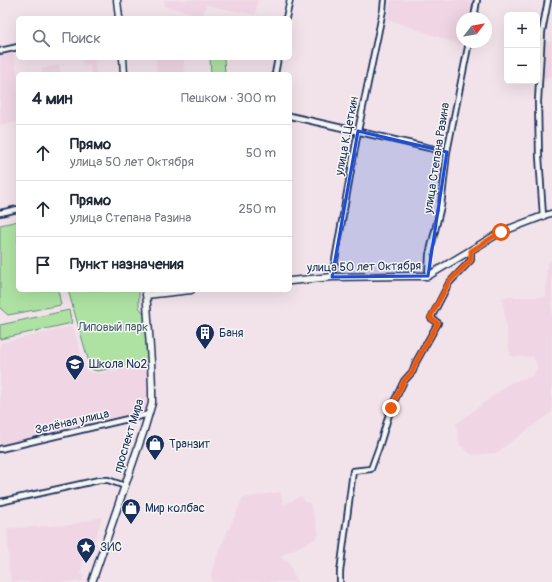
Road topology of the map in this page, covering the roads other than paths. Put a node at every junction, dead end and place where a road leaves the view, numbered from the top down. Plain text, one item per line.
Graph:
1 (117, 0) edge
2 (290, 0) edge
3 (384, 0) edge
4 (477, 0) edge
5 (548, 0) edge
6 (475, 12) edge
7 (119, 16) edge
8 (286, 16) edge
9 (16, 48) edge
10 (468, 48) edge
11 (0, 52) edge
12 (123, 60) edge
13 (278, 60) edge
14 (124, 72) edge
15 (275, 72) edge
16 (292, 116) edge
17 (358, 131) junction
18 (447, 152) junction
19 (16, 209) edge
20 (0, 213) edge
21 (552, 213) edge
22 (543, 216) junction
23 (471, 251) junction
24 (428, 276) junction
25 (332, 277) junction
26 (292, 281) edge
27 (146, 292) edge
28 (149, 414) junction
29 (0, 449) edge
30 (125, 486) junction
31 (0, 502) edge
32 (92, 582) edge
33 (340, 582) edge

1 - 7 main road
2 - 8 street
3 - 17 street, улица К.Цеткин
4 - 6 street
5 - 22 street
9 - 11 street
10 - 18 street, улица Степана Разина
12 - 14 main road
13 - 15 street
16 - 17 street
17 - 18 street
17 - 25 street, улица К.Цеткин
18 - 24 street, улица Степана Разина
19 - 20 street
21 - 22 street
22 - 23 main road, улица 50 лет Октября
23 - 24 main road, улица 50 лет Октября
23 - 33 street
24 - 25 main road, улица 50 лет Октября
25 - 26 main road, улица 50 лет Октября
27 - 28 main road, проспект Мира
28 - 29 street, Зелёная улица
28 - 30 main road, проспект Мира
30 - 31 street
30 - 32 main road, проспект Мира

